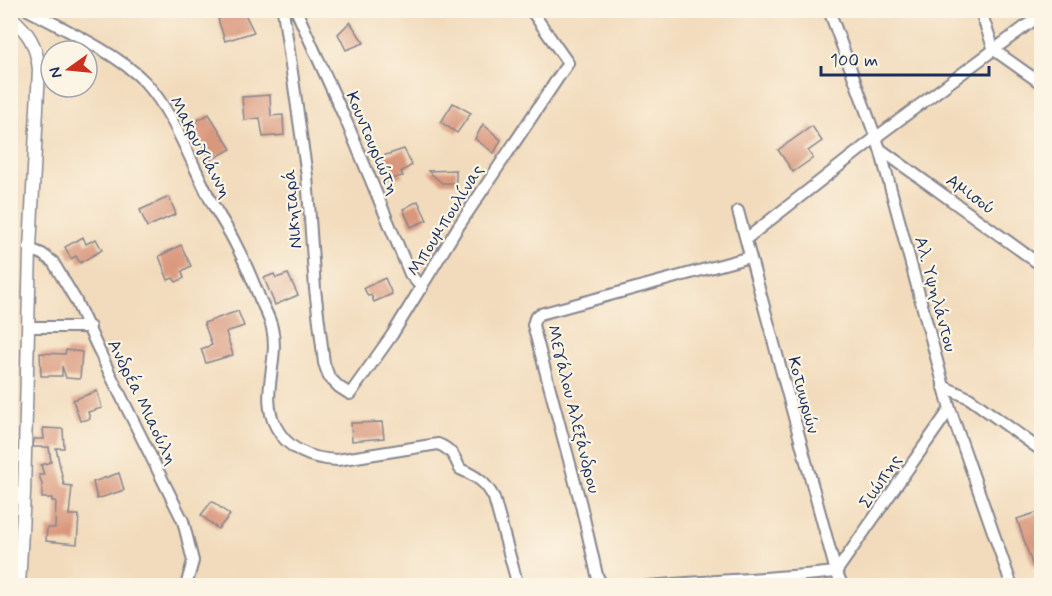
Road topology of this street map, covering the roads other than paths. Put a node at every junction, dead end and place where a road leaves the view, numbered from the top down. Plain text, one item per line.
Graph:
1 (28, 10) edge
2 (284, 10) edge
3 (296, 10) edge
4 (531, 10) edge
5 (829, 10) edge
6 (984, 10) edge
7 (1041, 14) edge
8 (10, 16) edge
9 (994, 50) junction
10 (1041, 84) edge
11 (875, 138) junction
12 (880, 149) junction
13 (738, 211) dead end
14 (746, 239) junction
15 (30, 249) junction
16 (750, 257) junction
17 (1041, 266) edge
18 (422, 288) junction
19 (28, 327) junction
20 (90, 327) junction
21 (943, 386) junction
22 (350, 394) joint
23 (950, 409) junction
24 (1041, 451) edge
25 (24, 493) junction
26 (10, 501) edge
27 (836, 572) junction
28 (674, 584) edge
29 (19, 585) edge
30 (186, 585) edge
31 (518, 585) edge
32 (602, 585) edge
33 (648, 585) edge
34 (843, 585) edge
35 (1012, 585) edge

1 - 31 street, Μακρυγιάννη
2 - 22 street, Νικηταρά
3 - 18 street, Κουντουριώτη
4 - 18 street, Μπουμπουλίνας
5 - 11 street, Αλ. Υψηλάντου
6 - 9 street
7 - 9 street
8 - 15 street
9 - 10 street
9 - 11 street
11 - 12 street, Αλ. Υψηλάντου
11 - 14 street
12 - 17 street, Αμισού
12 - 21 street, Αλ. Υψηλάντου
13 - 14 street, Κοτυωρών
14 - 16 street, Κοτυωρών
15 - 19 street
15 - 20 street, Ανδρέα Μιαούλη
16 - 27 street, Κοτυωρών
16 - 32 street, Μεγάλου Αλεξάνδρου
18 - 22 street, Μπουμπουλίνας
19 - 20 street
19 - 25 street
20 - 30 street, Ανδρέα Μιαούλη
21 - 23 street, Αλ. Υψηλάντου
21 - 24 street
23 - 27 street, Σιώπης
23 - 35 street, Αλ. Υψηλάντου
25 - 26 street
25 - 29 street
27 - 28 street
27 - 34 street, Κοτυωρών
28 - 33 street

